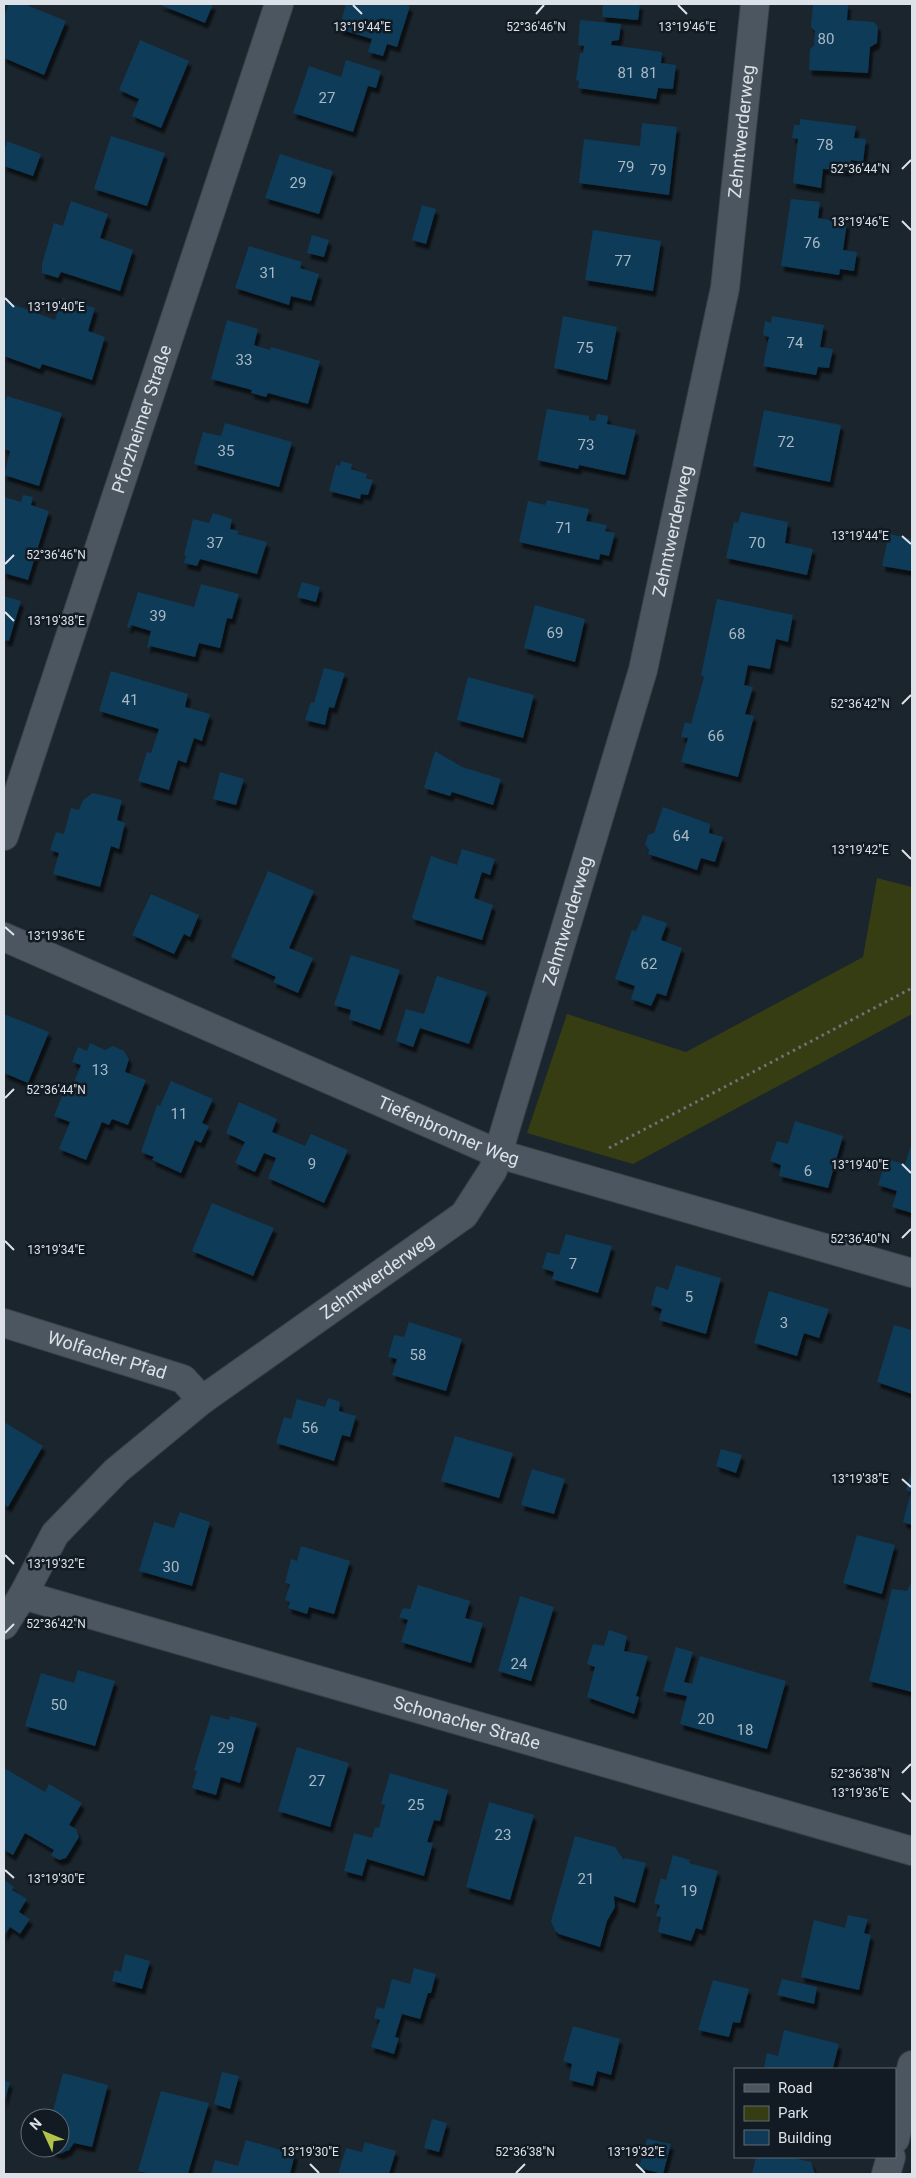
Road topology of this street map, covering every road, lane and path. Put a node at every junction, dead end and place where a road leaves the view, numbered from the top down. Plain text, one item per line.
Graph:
1 (279, 4) edge
2 (755, 4) edge
3 (4, 836) edge
4 (4, 937) edge
5 (912, 988) edge
6 (608, 1148) dead end
7 (499, 1154) junction
8 (912, 1273) edge
9 (4, 1323) edge
10 (202, 1400) junction
11 (23, 1595) junction
12 (4, 1625) edge
13 (912, 1851) edge
14 (912, 2065) edge
15 (896, 2135) edge
16 (891, 2158) edge
17 (886, 2174) edge

1 - 3 street, Pforzheimer Straße
2 - 7 street, Zehntwerderweg
4 - 7 street, Tiefenbronner Weg
5 - 6 path
7 - 8 street, Tiefenbronner Weg
7 - 10 street, Zehntwerderweg
9 - 10 street, Wolfacher Pfad
10 - 11 street, Zehntwerderweg
11 - 12 street, Zehntwerderweg
11 - 13 street, Schonacher Straße
14 - 15 street
16 - 17 street

